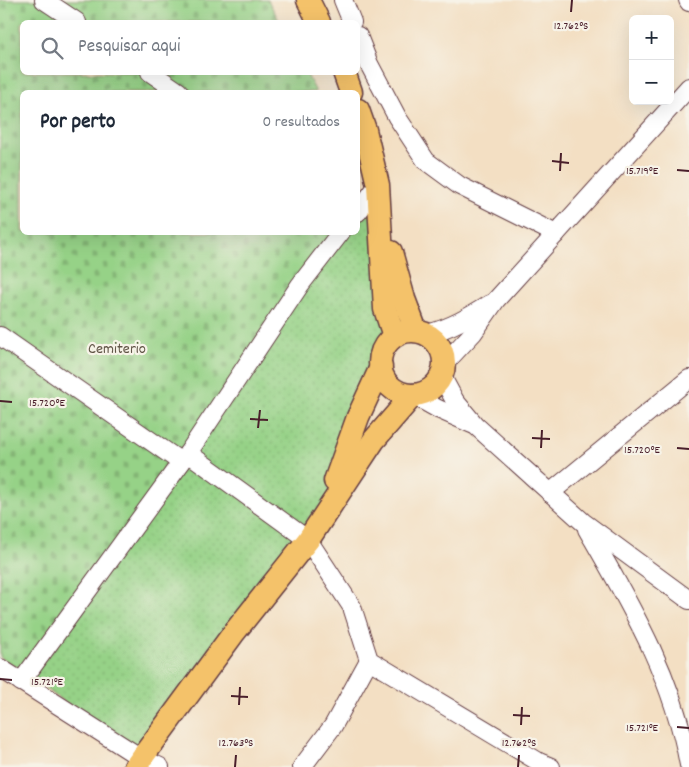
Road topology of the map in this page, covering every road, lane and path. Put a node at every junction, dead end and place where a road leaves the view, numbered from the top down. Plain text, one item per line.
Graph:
1 (44, 0) edge
2 (308, 0) edge
3 (343, 0) edge
4 (74, 20) edge
5 (318, 20) edge
6 (351, 20) edge
7 (360, 41) edge
8 (154, 75) edge
9 (345, 75) edge
10 (689, 87) edge
11 (176, 90) edge
12 (350, 90) edge
13 (360, 116) edge
14 (378, 185) junction
15 (360, 209) edge
16 (381, 220) junction
17 (556, 234) junction
18 (339, 235) edge
19 (496, 300) junction
20 (422, 332) junction
21 (0, 336) edge
22 (394, 336) junction
23 (380, 367) junction
24 (443, 370) junction
25 (689, 379) edge
26 (413, 395) junction
27 (475, 425) junction
28 (185, 458) junction
29 (550, 493) junction
30 (583, 522) junction
31 (313, 532) junction
32 (689, 600) edge
33 (369, 660) junction
34 (0, 668) edge
35 (21, 682) junction
36 (145, 764) edge
37 (689, 765) edge
38 (302, 767) edge
39 (551, 767) edge

1 - 4 street
2 - 5 main road
3 - 6 street
7 - 17 street
8 - 11 street
9 - 12 main road
10 - 17 street
13 - 14 main road
14 - 15 street
14 - 16 main road
16 - 20 main road
16 - 22 main road
17 - 19 street
18 - 28 street
19 - 20 street
19 - 24 street
20 - 22 main road
20 - 24 main road
21 - 28 street
22 - 23 main road
23 - 26 main road
23 - 31 main road
24 - 26 main road
24 - 27 street
25 - 29 street
26 - 27 street
26 - 31 main road
27 - 29 street
28 - 31 street
28 - 35 street
29 - 30 street
30 - 32 street
30 - 37 street
31 - 33 street
31 - 36 main road
33 - 38 street
33 - 39 street
34 - 35 street
35 - 36 street

